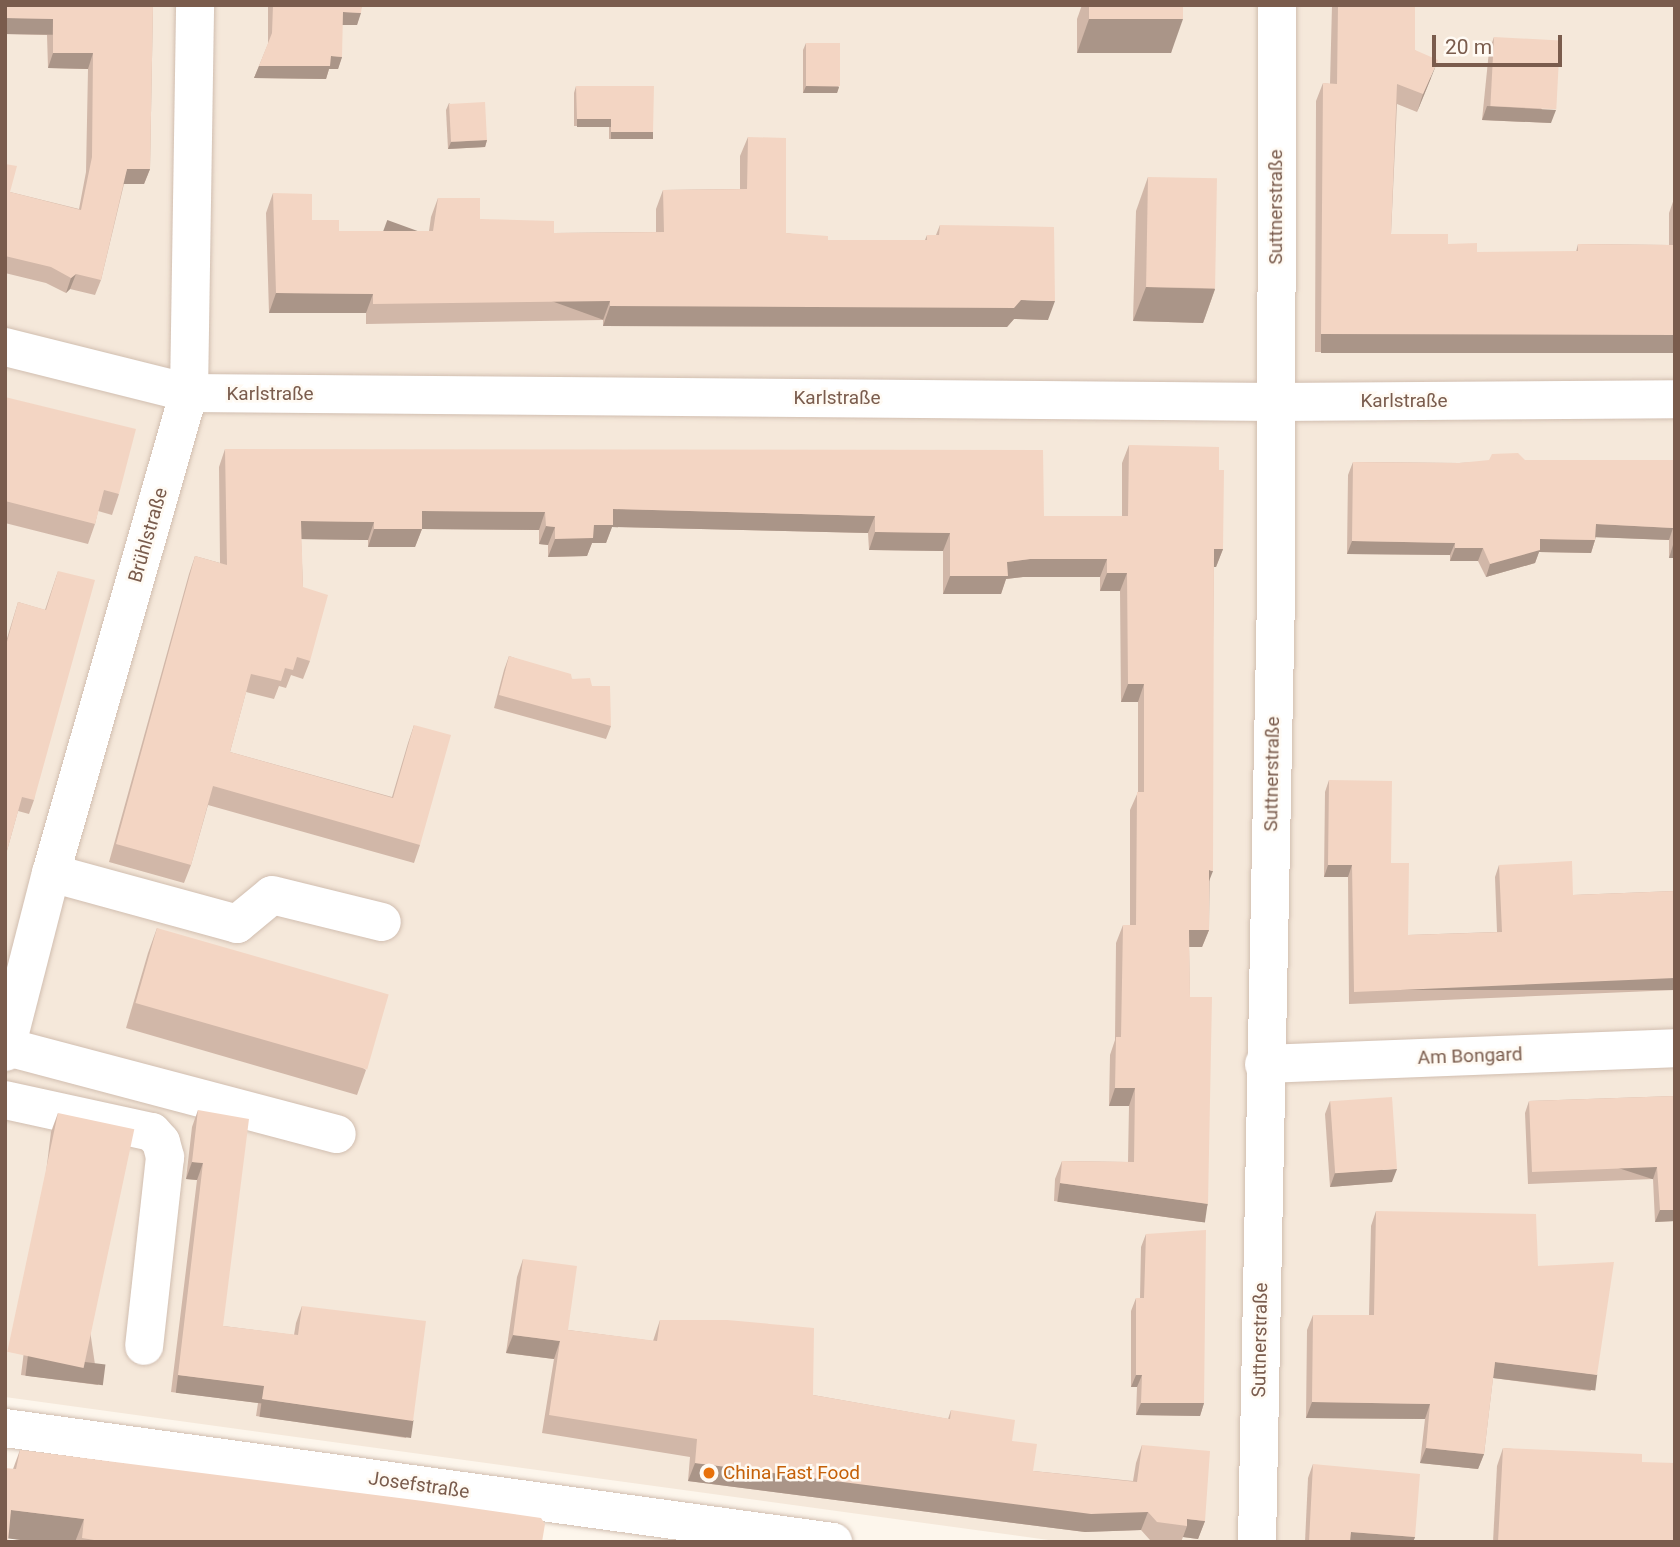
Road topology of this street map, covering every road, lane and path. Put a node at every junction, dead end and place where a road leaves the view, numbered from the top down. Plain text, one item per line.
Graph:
1 (195, 5) edge
2 (1277, 5) edge
3 (5, 347) edge
4 (189, 393) junction
5 (1675, 399) edge
6 (1275, 402) junction
7 (51, 873) junction
8 (382, 922) dead end
9 (1675, 1048) edge
10 (6, 1049) edge
11 (1264, 1065) junction
12 (5, 1100) edge
13 (337, 1134) dead end
14 (144, 1346) dead end
15 (5, 1428) edge
16 (833, 1542) edge
17 (1257, 1542) edge

1 - 4 street, Brühlstraße
2 - 6 street, Suttnerstraße
3 - 4 street, Karlstraße
4 - 6 street, Karlstraße
4 - 7 street, Brühlstraße
5 - 6 street, Karlstraße
6 - 11 street, Suttnerstraße
7 - 8 street
7 - 10 street, Brühlstraße
9 - 11 street, Am Bongard
10 - 13 street
11 - 17 street, Suttnerstraße
12 - 14 street
15 - 16 street, Josefstraße

